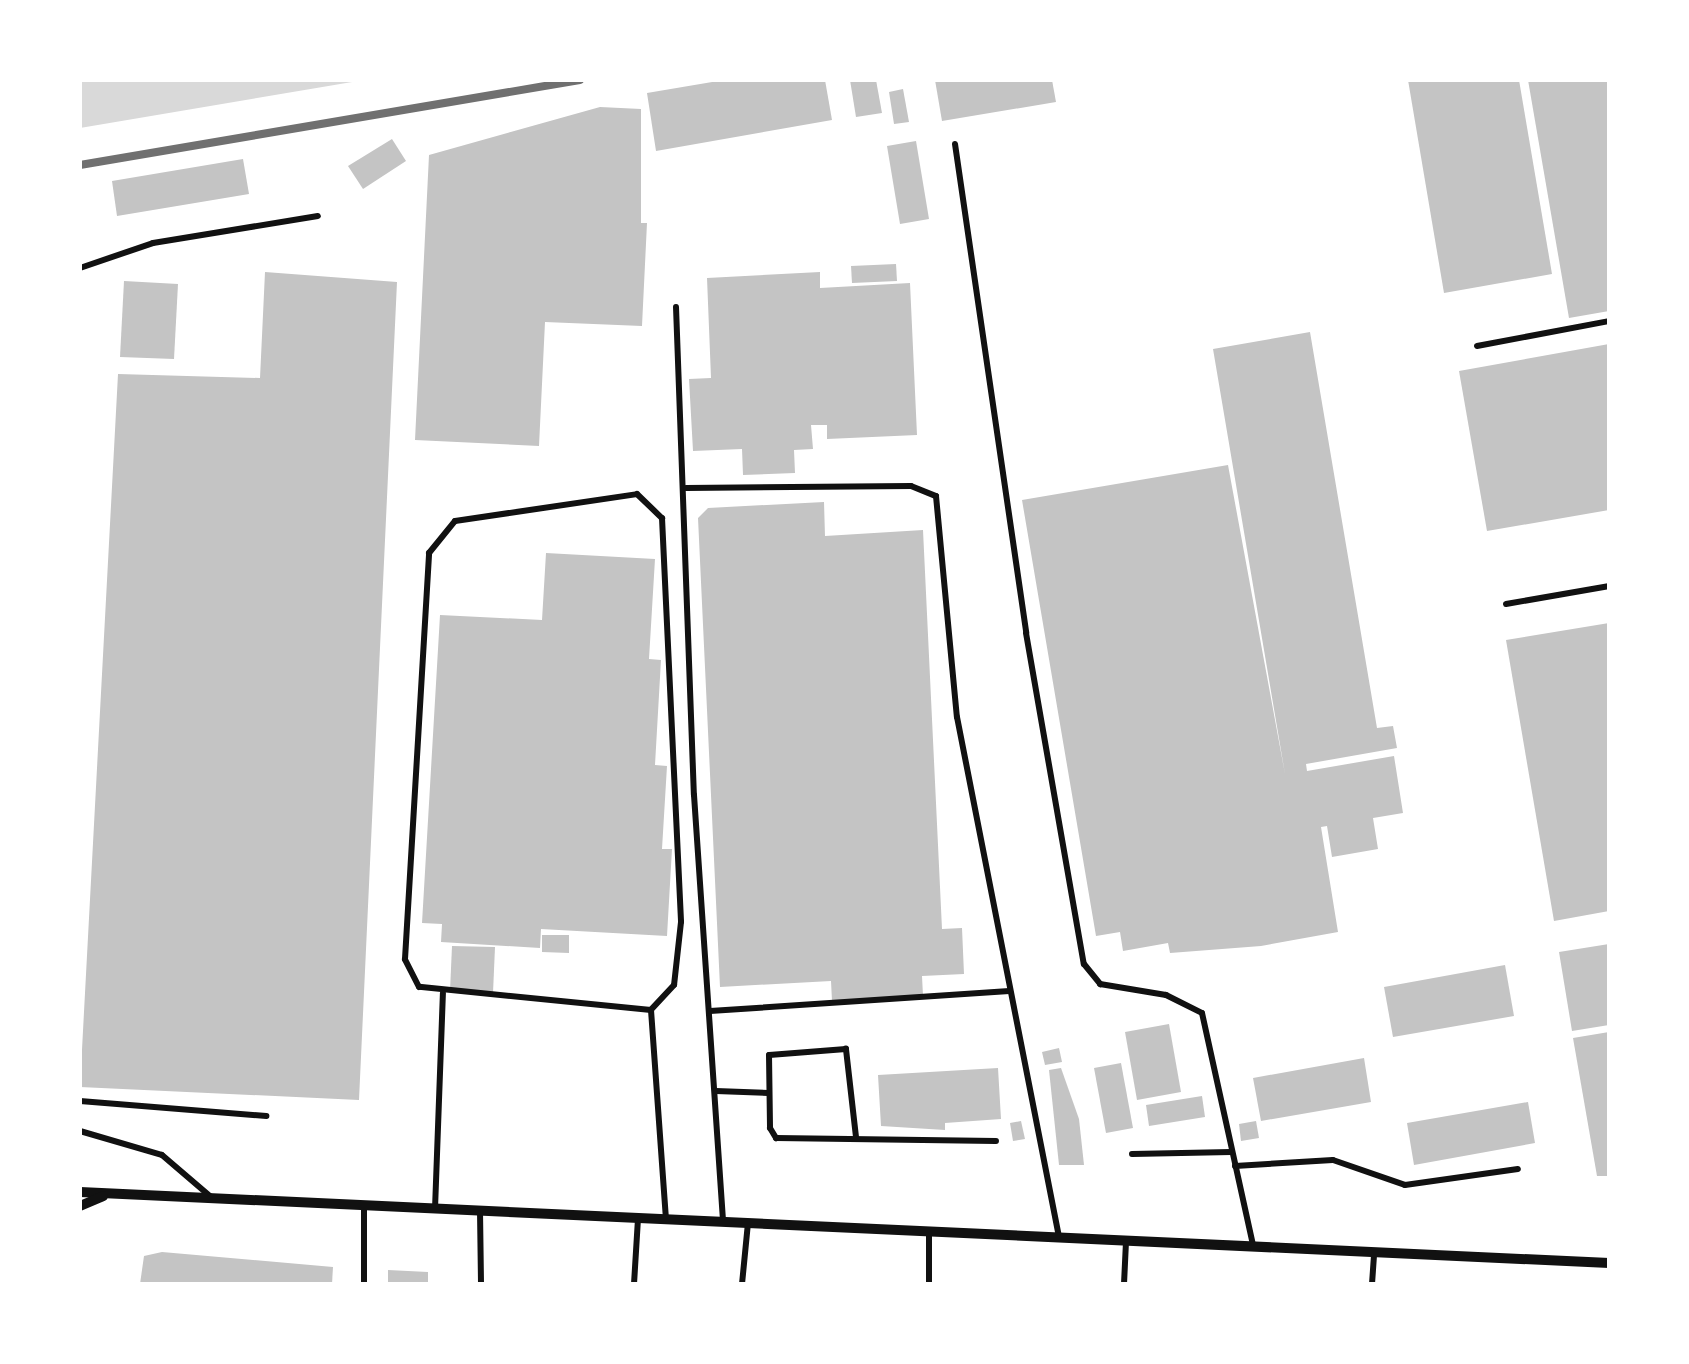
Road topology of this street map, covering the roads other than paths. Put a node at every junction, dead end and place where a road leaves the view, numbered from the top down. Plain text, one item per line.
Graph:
1 (955, 144) dead end
2 (318, 216) dead end
3 (80, 268) edge
4 (676, 307) dead end
5 (1609, 321) edge
6 (1477, 346) dead end
7 (686, 488) junction
8 (1609, 586) edge
9 (1506, 604) dead end
10 (1009, 992) junction
11 (443, 994) junction
12 (651, 1010) junction
13 (710, 1011) junction
14 (716, 1092) junction
15 (768, 1092) junction
16 (80, 1101) edge
17 (266, 1116) dead end
18 (80, 1130) edge
19 (856, 1137) junction
20 (996, 1142) dead end
21 (1232, 1152) junction
22 (1132, 1154) dead end
23 (1234, 1166) junction
24 (1518, 1170) dead end
25 (80, 1192) edge
26 (108, 1194) junction
27 (212, 1198) junction
28 (364, 1205) junction
29 (80, 1206) edge
30 (434, 1208) junction
31 (480, 1210) junction
32 (638, 1218) junction
33 (666, 1220) junction
34 (723, 1222) junction
35 (748, 1223) junction
36 (929, 1231) junction
37 (1059, 1237) junction
38 (1126, 1240) junction
39 (1253, 1246) junction
40 (1374, 1252) junction
41 (1609, 1263) edge
42 (364, 1284) edge
43 (481, 1284) edge
44 (634, 1284) edge
45 (742, 1284) edge
46 (929, 1284) edge
47 (1124, 1284) edge
48 (1372, 1284) edge

1 - 21 lane
2 - 3 lane
4 - 7 lane
5 - 6 lane
7 - 10 lane
7 - 13 lane
8 - 9 lane
10 - 13 lane
10 - 37 lane
11 - 12 lane
11 - 12 lane
11 - 30 lane
12 - 33 lane
13 - 14 lane
14 - 15 lane
14 - 34 lane
15 - 19 lane
15 - 19 lane
16 - 17 lane
18 - 27 lane
19 - 20 lane
21 - 22 lane
21 - 23 lane
23 - 24 lane
23 - 39 lane
25 - 26 street
26 - 27 street
26 - 29 street
27 - 28 street
28 - 30 street
28 - 42 lane
30 - 31 street
31 - 32 street
31 - 43 lane
32 - 33 street
32 - 44 lane
33 - 34 street
34 - 35 street
35 - 36 street
35 - 45 lane
36 - 37 street
36 - 46 lane
37 - 38 street
38 - 39 street
38 - 47 lane
39 - 40 street
40 - 41 street
40 - 48 lane

